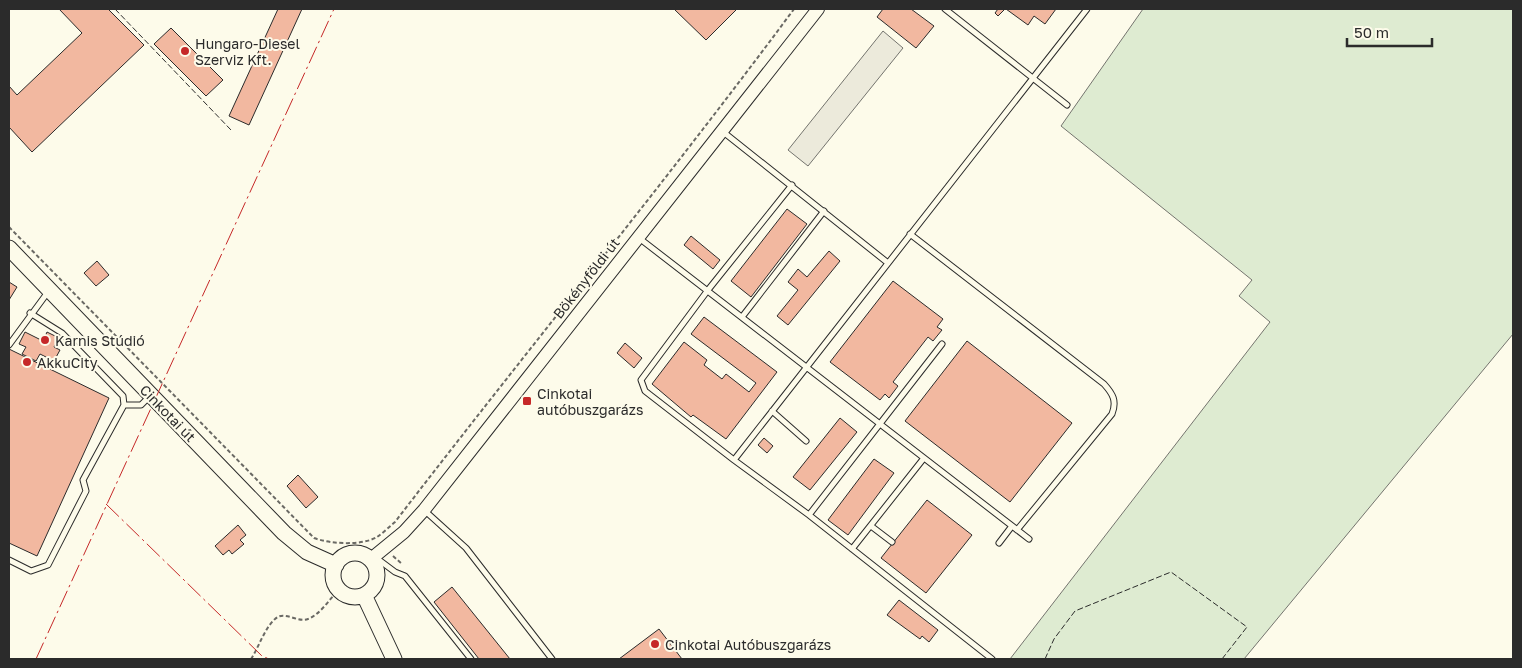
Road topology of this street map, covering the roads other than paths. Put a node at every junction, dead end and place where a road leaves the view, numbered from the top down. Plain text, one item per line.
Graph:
1 (818, 9) edge
2 (945, 9) edge
3 (1087, 9) edge
4 (1033, 79) junction
5 (1067, 105) dead end
6 (721, 130) junction
7 (792, 185) junction
8 (824, 211) junction
9 (910, 234) junction
10 (637, 237) junction
11 (9, 248) edge
12 (888, 263) junction
13 (50, 289) junction
14 (708, 290) junction
15 (30, 313) junction
16 (742, 317) junction
17 (9, 344) edge
18 (942, 344) dead end
19 (806, 367) junction
20 (151, 396) junction
21 (124, 406) junction
22 (772, 411) junction
23 (880, 424) junction
24 (806, 441) dead end
25 (924, 458) junction
26 (734, 460) junction
27 (424, 510) junction
28 (809, 515) junction
29 (871, 526) junction
30 (1012, 526) junction
31 (1017, 530) junction
32 (1029, 539) dead end
33 (892, 542) dead end
34 (998, 543) dead end
35 (852, 549) junction
36 (373, 558) junction
37 (9, 560) edge
38 (336, 565) junction
39 (364, 595) junction
40 (394, 659) edge
41 (471, 659) edge
42 (552, 659) edge
43 (992, 659) edge

1 - 6 street, Bökényföldi út
2 - 4 lane
3 - 4 lane
4 - 5 lane
4 - 9 lane
6 - 7 lane
6 - 10 street, Bökényföldi út
7 - 8 lane
7 - 14 lane
8 - 12 lane
8 - 16 lane
9 - 12 lane
9 - 31 lane
10 - 14 lane
10 - 27 street, Bökényföldi út
11 - 13 main road, Cinkotai út
12 - 19 lane
13 - 15 lane
13 - 20 main road, Cinkotai út
14 - 16 lane
14 - 26 lane
15 - 17 lane
15 - 21 lane
16 - 19 lane
18 - 23 lane
19 - 22 lane
19 - 23 lane
20 - 21 lane
20 - 38 main road, Cinkotai út
21 - 37 lane
22 - 24 lane
22 - 26 lane
23 - 25 lane
23 - 28 lane
25 - 29 lane
25 - 30 lane
26 - 28 lane
27 - 36 street, Bökényföldi út
27 - 42 lane
28 - 35 lane
29 - 33 lane
29 - 35 lane
30 - 31 lane
30 - 34 lane
31 - 32 lane
35 - 43 lane
36 - 38 main road
36 - 39 main road
36 - 41 lane
38 - 39 main road
39 - 40 main road

